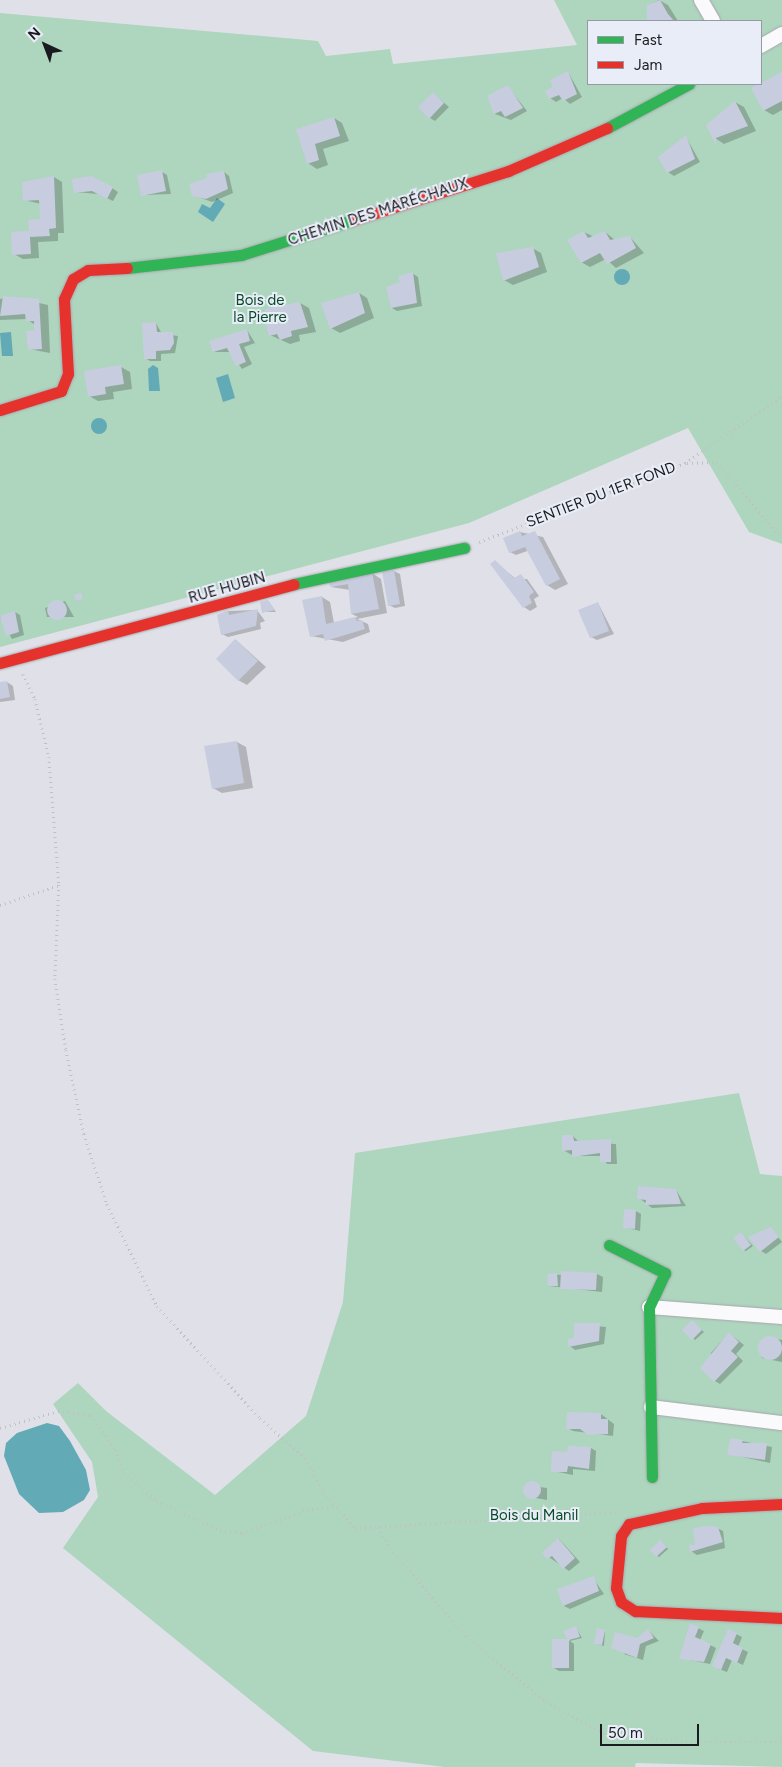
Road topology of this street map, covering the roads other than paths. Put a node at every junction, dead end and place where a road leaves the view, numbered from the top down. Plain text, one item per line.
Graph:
1 (702, 0) edge
2 (712, 20) edge
3 (782, 34) edge
4 (762, 45) edge
5 (687, 85) edge
6 (0, 410) edge
7 (464, 548) road end
8 (0, 663) edge
9 (609, 1245) dead end
10 (649, 1306) junction
11 (782, 1317) edge
12 (651, 1406) junction
13 (782, 1423) edge
14 (652, 1476) dead end
15 (782, 1504) edge
16 (782, 1618) edge

1 - 2 street
3 - 4 street
5 - 6 street, CHEMIN DES MARÉCHAUX
7 - 8 street, RUE HUBIN
9 - 10 street
10 - 11 street
10 - 12 street
12 - 13 street
12 - 14 street
15 - 16 street

